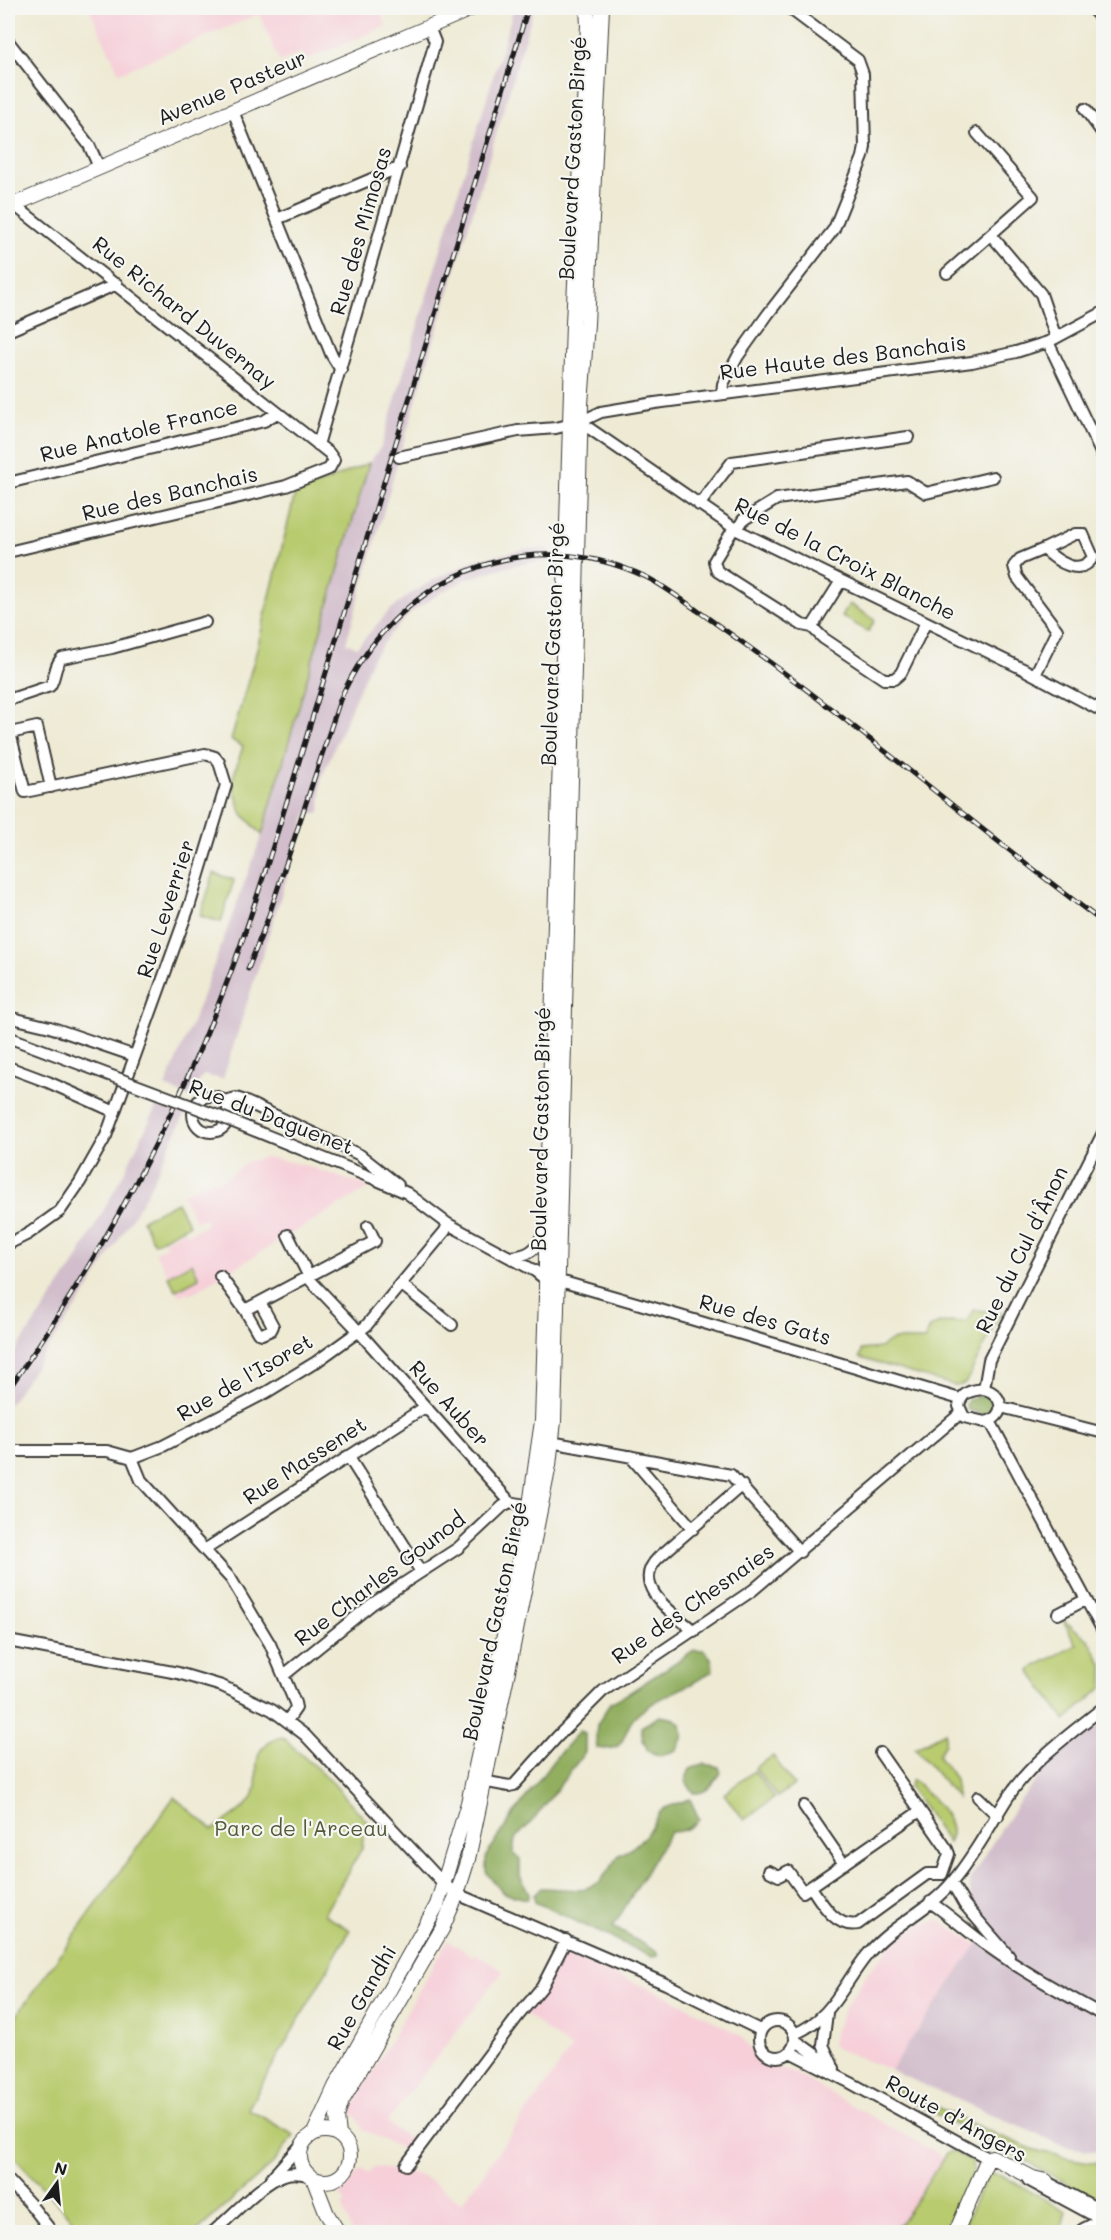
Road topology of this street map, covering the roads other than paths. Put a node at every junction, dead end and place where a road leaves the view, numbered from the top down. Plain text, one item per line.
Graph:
1 (473, 8) edge
2 (587, 8) edge
3 (602, 8) edge
4 (789, 8) edge
5 (1095, 9) edge
6 (1104, 21) edge
7 (429, 27) junction
8 (8, 40) edge
9 (1085, 109) dead end
10 (233, 111) junction
11 (977, 133) dead end
12 (1104, 135) edge
13 (99, 167) junction
14 (400, 167) junction
15 (10, 204) edge
16 (277, 219) junction
17 (991, 235) junction
18 (947, 273) dead end
19 (117, 284) junction
20 (1104, 312) edge
21 (8, 331) edge
22 (1052, 340) junction
23 (341, 370) junction
24 (722, 393) junction
25 (277, 413) junction
26 (575, 423) junction
27 (908, 436) dead end
28 (318, 445) junction
29 (399, 457) dead end
30 (1104, 459) edge
31 (334, 460) joint
32 (993, 477) dead end
33 (8, 483) edge
34 (699, 505) junction
35 (736, 529) junction
36 (1044, 549) dead end
37 (8, 552) edge
38 (841, 581) junction
39 (926, 621) junction
40 (205, 622) dead end
41 (812, 627) junction
42 (1035, 675) junction
43 (8, 700) edge
44 (1104, 712) edge
45 (8, 733) edge
46 (51, 787) junction
47 (8, 1017) edge
48 (8, 1037) edge
49 (135, 1056) junction
50 (8, 1067) edge
51 (223, 1101) dead end
52 (115, 1112) junction
53 (1104, 1131) edge
54 (407, 1194) junction
55 (448, 1224) junction
56 (546, 1224) junction
57 (368, 1226) dead end
58 (288, 1235) dead end
59 (8, 1244) edge
60 (509, 1257) junction
61 (220, 1276) dead end
62 (309, 1277) junction
63 (552, 1281) junction
64 (402, 1285) junction
65 (260, 1302) junction
66 (245, 1310) junction
67 (452, 1325) dead end
68 (359, 1331) junction
69 (984, 1389) junction
70 (960, 1399) junction
71 (425, 1407) junction
72 (1001, 1407) junction
73 (961, 1413) junction
74 (990, 1421) junction
75 (1104, 1433) edge
76 (545, 1441) junction
77 (8, 1451) edge
78 (348, 1456) junction
79 (630, 1456) junction
80 (132, 1458) junction
81 (742, 1485) junction
82 (510, 1502) junction
83 (530, 1506) junction
84 (693, 1529) junction
85 (206, 1549) junction
86 (800, 1552) junction
87 (421, 1572) junction
88 (1085, 1600) junction
89 (1058, 1614) dead end
90 (694, 1631) junction
91 (1104, 1634) edge
92 (8, 1641) edge
93 (284, 1675) junction
94 (1104, 1707) edge
95 (287, 1721) junction
96 (880, 1753) dead end
97 (478, 1781) junction
98 (978, 1797) dead end
99 (804, 1806) dead end
100 (920, 1811) junction
101 (998, 1816) junction
102 (844, 1864) junction
103 (769, 1871) dead end
104 (952, 1883) junction
105 (444, 1884) junction
106 (811, 1887) junction
107 (457, 1894) junction
108 (930, 1902) junction
109 (566, 1940) junction
110 (1019, 1968) junction
111 (827, 2013) junction
112 (1104, 2016) edge
113 (786, 2023) junction
114 (810, 2025) junction
115 (760, 2030) junction
116 (795, 2037) junction
117 (790, 2052) junction
118 (833, 2067) junction
119 (917, 2116) junction
120 (934, 2125) junction
121 (314, 2133) junction
122 (339, 2135) junction
123 (302, 2144) junction
124 (988, 2158) junction
125 (406, 2165) dead end
126 (311, 2176) junction
127 (337, 2178) junction
128 (8, 2180) edge
129 (1046, 2181) junction
130 (260, 2191) junction
131 (1066, 2196) junction
132 (1104, 2212) edge
133 (1104, 2221) edge
134 (337, 2230) edge
135 (52, 2232) edge
136 (213, 2232) edge
137 (956, 2232) edge
138 (1084, 2232) edge

1 - 7 main road, Avenue Pasteur
2 - 26 main road, Boulevard Gaston Birgé
3 - 26 main road, Boulevard Gaston Birgé
4 - 24 street
5 - 6 street
7 - 10 main road, Avenue Pasteur
7 - 14 street, Rue des Mimosas
8 - 13 street
9 - 12 street
10 - 13 main road, Avenue Pasteur
10 - 16 street
11 - 17 street
13 - 15 main road, Avenue Pasteur
14 - 16 street
14 - 23 street, Rue des Mimosas
15 - 19 street, Rue Richard Duvernay
16 - 23 street
17 - 18 street
17 - 22 street
19 - 21 street
19 - 25 street, Rue Richard Duvernay
20 - 22 street, Rue Haute des Banchais
22 - 24 street, Rue Haute des Banchais
22 - 30 street
23 - 28 street, Rue des Mimosas
24 - 26 street, Rue Haute des Banchais
25 - 28 street, Rue Richard Duvernay
25 - 33 street, Rue Anatole France
26 - 29 street, Rue Haute des Banchais
26 - 34 street, Rue de la Croix Blanche
26 - 56 main road, Boulevard Gaston Birgé
26 - 63 main road, Boulevard Gaston Birgé
27 - 34 street
28 - 31 street, Rue Richard Duvernay
31 - 37 street, Rue des Banchais
32 - 35 street
34 - 35 street, Rue de la Croix Blanche
35 - 38 street, Rue de la Croix Blanche
35 - 41 street
36 - 42 street
38 - 39 street, Rue de la Croix Blanche
38 - 41 street
39 - 41 street
39 - 42 street, Rue de la Croix Blanche
40 - 43 street
42 - 44 street, Rue de la Croix Blanche
45 - 46 street
45 - 46 street
46 - 49 street, Rue Leverrier
47 - 49 street
48 - 54 street, Rue du Daguenet, bridge
49 - 52 street, Rue Leverrier
50 - 52 street
51 - 54 street
52 - 59 street, Rue Leverrier
53 - 69 street, Rue du Cul d'Ânon
54 - 55 street, Rue du Daguenet
55 - 60 street, Rue du Daguenet
55 - 64 street, Rue de l'Isoret
56 - 60 street
56 - 63 main road, Boulevard Gaston Birgé
57 - 62 street
58 - 62 street, Rue Auber
60 - 63 street, Rue du Daguenet
61 - 66 street
62 - 65 street
62 - 68 street, Rue Auber
63 - 70 street, Rue des Gats
63 - 76 main road, Boulevard Gaston Birgé
64 - 67 street
64 - 68 street, Rue de l'Isoret
65 - 66 street
65 - 66 street
68 - 71 street, Rue Auber
68 - 80 street, Rue de l'Isoret
69 - 70 street
69 - 72 street
70 - 73 street
71 - 78 street, Rue Massenet
71 - 82 street, Rue Auber
72 - 74 street
72 - 75 street
73 - 74 street
73 - 86 street, Rue des Chesnaies
74 - 88 street
76 - 79 street
76 - 83 main road, Boulevard Gaston Birgé
76 - 97 main road, Boulevard Gaston Birgé
77 - 80 street
78 - 85 street, Rue Massenet
78 - 87 street
79 - 81 street
79 - 84 street
80 - 85 street
81 - 84 street
81 - 86 street
82 - 83 street
82 - 87 street, Rue Charles Gounod
83 - 97 main road, Boulevard Gaston Birgé
84 - 90 street
85 - 93 street
86 - 90 street, Rue des Chesnaies
87 - 93 street, Rue Charles Gounod
88 - 89 street
88 - 91 street
90 - 97 street, Rue des Chesnaies
92 - 95 street
93 - 95 street
94 - 101 street
95 - 105 street
96 - 100 street
97 - 105 main road, Boulevard Gaston Birgé
97 - 107 main road, Boulevard Gaston Birgé
98 - 101 street
99 - 102 street
100 - 102 street
100 - 106 street
101 - 104 street
102 - 106 street
103 - 106 street
104 - 108 street
104 - 110 street
105 - 107 street
105 - 121 main road, Rue Gandhi
107 - 109 street
107 - 122 main road, Rue Gandhi
108 - 110 street
108 - 111 street
109 - 115 street
109 - 125 street
110 - 112 street
111 - 114 street
111 - 118 street
113 - 114 street
113 - 115 street
113 - 116 street
114 - 116 street
115 - 117 street
116 - 117 street
116 - 118 street, Route d’Angers
117 - 119 street, Route d’Angers
118 - 119 street, Route d’Angers
119 - 120 street, Route d’Angers
120 - 124 street, Route d’Angers
120 - 129 street, Route d’Angers
121 - 122 main road
121 - 123 main road
122 - 127 main road
123 - 126 main road
123 - 130 street
124 - 129 main road
124 - 131 street, Route d’Angers
124 - 137 main road
126 - 127 main road
126 - 130 street
126 - 134 main road
127 - 134 main road
128 - 135 street
129 - 131 street, Route d’Angers
130 - 136 street
131 - 132 street, Route d’Angers
131 - 133 street, Route d’Angers
133 - 138 highway

